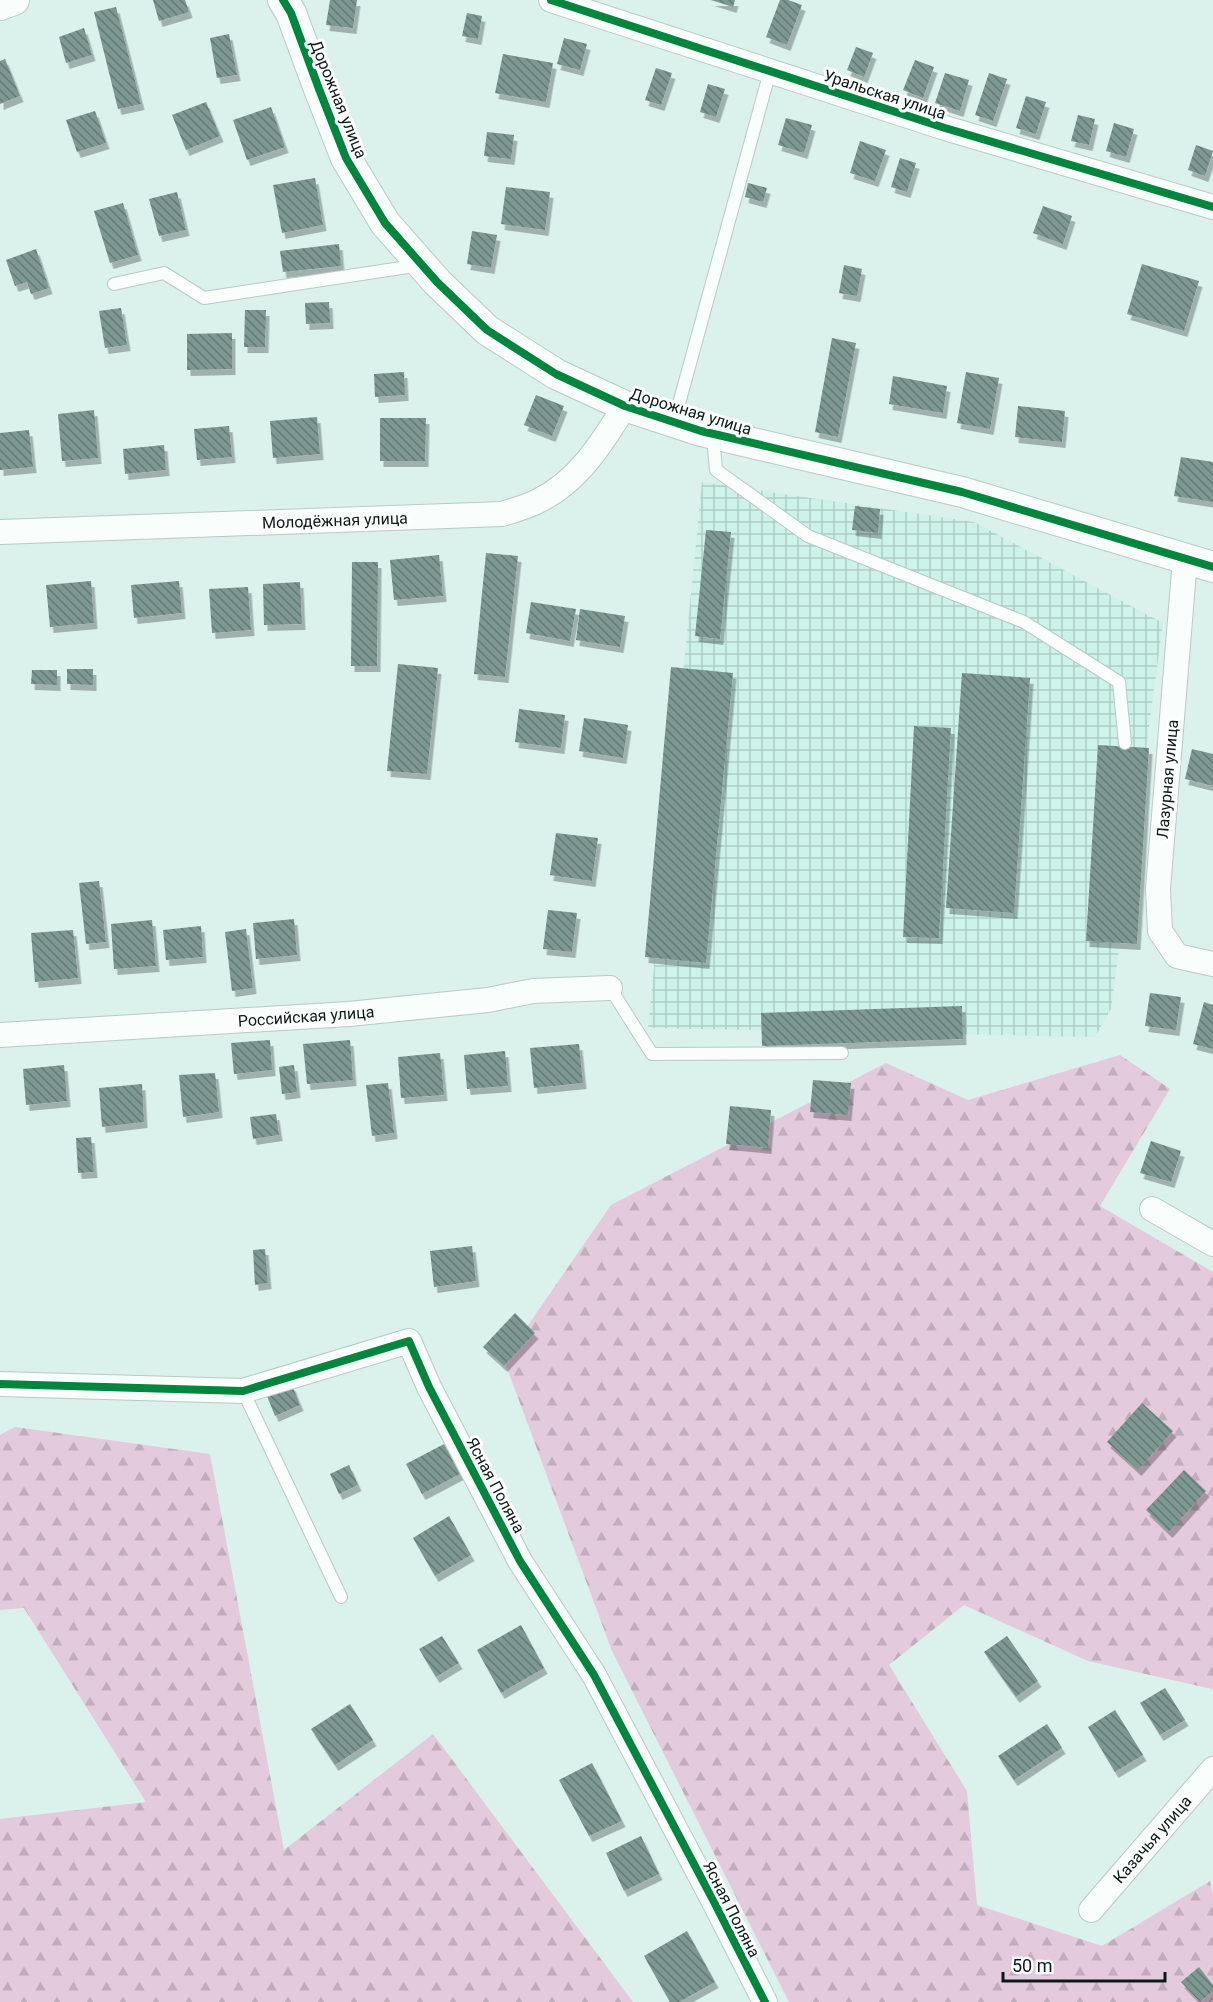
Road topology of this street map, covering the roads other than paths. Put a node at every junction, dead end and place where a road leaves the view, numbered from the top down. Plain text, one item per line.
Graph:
1 (14, 0) edge
2 (283, 0) edge
3 (551, 0) edge
4 (0, 5) edge
5 (770, 71) junction
6 (1213, 207) edge
7 (422, 265) junction
8 (114, 284) dead end
9 (625, 406) junction
10 (673, 423) junction
11 (713, 434) junction
12 (0, 532) edge
13 (1185, 559) junction
14 (1213, 567) edge
15 (1125, 743) dead end
16 (1213, 964) edge
17 (610, 988) joint
18 (0, 1035) edge
19 (842, 1053) dead end
20 (1152, 1209) dead end
21 (1213, 1244) edge
22 (0, 1384) edge
23 (243, 1391) junction
24 (341, 1597) dead end
25 (1213, 1769) edge
26 (1091, 1910) dead end
27 (765, 2002) edge

1 - 4 street
2 - 7 street, Дорожная улица
3 - 5 street, Уральская улица
5 - 6 street, Уральская улица
5 - 10 lane
7 - 8 lane
7 - 9 street, Дорожная улица
9 - 10 street, Дорожная улица
9 - 12 street, Молодёжная улица
10 - 11 street, Дорожная улица
11 - 13 street, Дорожная улица
11 - 15 lane
13 - 14 street, Дорожная улица
13 - 16 street, Лазурная улица
17 - 18 street, Российская улица
17 - 19 lane
20 - 21 street
22 - 23 street, Ясная Поляна
23 - 24 lane
23 - 27 street, Ясная Поляна
25 - 26 street, Казачья улица

